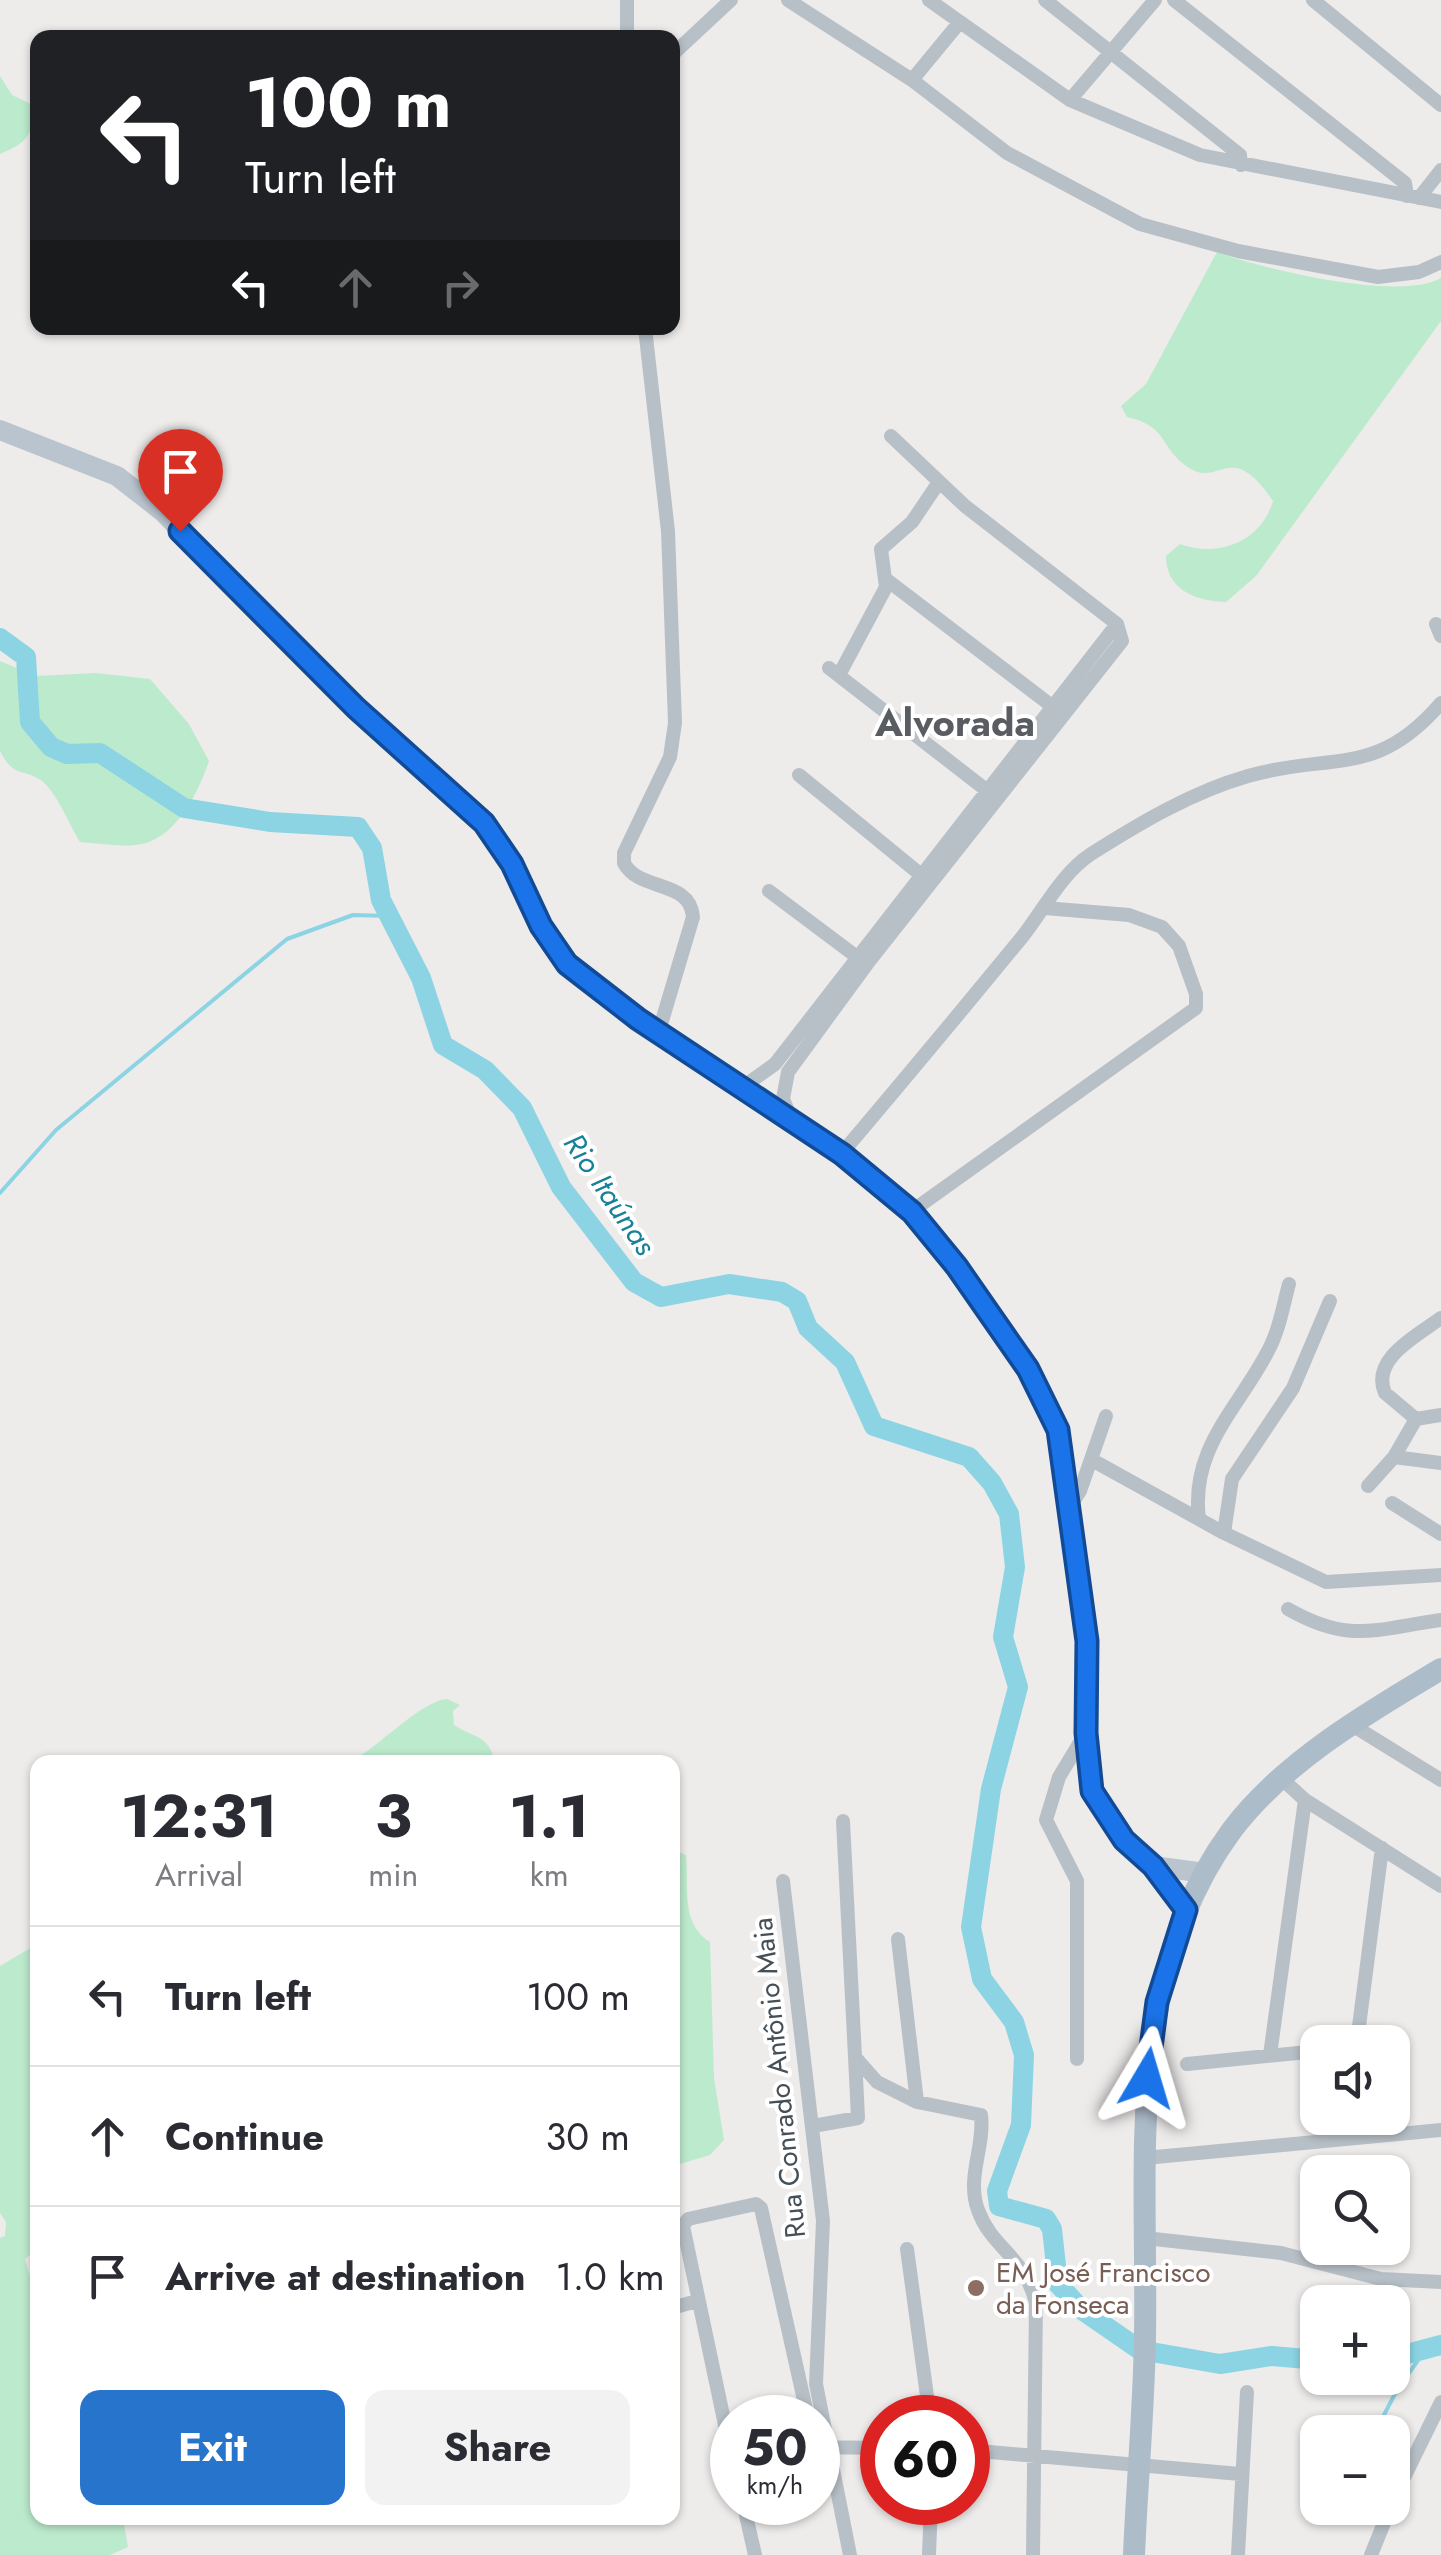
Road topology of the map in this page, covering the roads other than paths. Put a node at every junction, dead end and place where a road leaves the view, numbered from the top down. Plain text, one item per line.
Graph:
1 (627, 0) edge
2 (731, 0) edge
3 (788, 0) edge
4 (929, 0) edge
5 (1044, 0) edge
6 (1155, 0) edge
7 (1174, 0) edge
8 (1313, 0) edge
9 (959, 23) junction
10 (627, 30) edge
11 (680, 48) edge
12 (1109, 54) junction
13 (912, 80) junction
14 (1070, 100) junction
15 (1441, 105) edge
16 (1241, 165) junction
17 (1441, 170) edge
18 (1413, 197) junction
19 (1441, 202) edge
20 (1441, 262) edge
21 (646, 335) edge
22 (0, 430) edge
23 (891, 436) dead end
24 (939, 482) junction
25 (887, 580) junction
26 (1441, 703) edge
27 (1058, 711) junction
28 (800, 775) dead end
29 (993, 795) junction
30 (926, 879) junction
31 (769, 892) dead end
32 (1045, 908) junction
33 (861, 960) junction
34 (666, 998) junction
35 (638, 1019) junction
36 (659, 1032) junction
37 (743, 1087) junction
38 (790, 1116) junction
39 (842, 1154) junction
40 (912, 1212) junction
41 (1289, 1284) dead end
42 (1330, 1301) dead end
43 (1441, 1318) edge
44 (1441, 1415) edge
45 (1106, 1416) dead end
46 (1416, 1419) junction
47 (1394, 1457) junction
48 (1092, 1460) junction
49 (1441, 1463) edge
50 (1368, 1486) dead end
51 (1392, 1503) dead end
52 (1069, 1508) junction
53 (1199, 1519) junction
54 (1224, 1533) junction
55 (1441, 1534) edge
56 (1441, 1575) edge
57 (1288, 1609) dead end
58 (1441, 1620) edge
59 (1441, 1668) edge
60 (1441, 1678) edge
61 (1412, 1686) junction
62 (1352, 1725) junction
63 (1086, 1733) junction
64 (1282, 1780) junction
65 (1441, 1780) edge
66 (1306, 1800) junction
67 (843, 1821) dead end
68 (1382, 1848) junction
69 (1153, 1866) junction
70 (1205, 1873) junction
71 (783, 1881) dead end
72 (1441, 1886) edge
73 (1186, 1910) junction
74 (898, 1939) dead end
75 (1360, 2025) edge
76 (1300, 2052) edge
77 (1270, 2055) junction
78 (855, 2057) junction
79 (1077, 2059) dead end
80 (1187, 2064) dead end
81 (917, 2102) junction
82 (813, 2126) junction
83 (1441, 2130) edge
84 (1145, 2158) junction
85 (1145, 2238) junction
86 (907, 2248) dead end
87 (1441, 2282) edge
88 (697, 2301) junction
89 (680, 2306) edge
90 (1246, 2392) dead end
91 (718, 2395) edge
92 (803, 2395) edge
93 (818, 2395) edge
94 (927, 2395) edge
95 (1441, 2402) edge
96 (990, 2451) edge
97 (1036, 2453) junction
98 (1137, 2465) junction
99 (1410, 2466) edge
100 (1240, 2474) junction
101 (840, 2516) edge
102 (747, 2525) edge
103 (930, 2525) edge
104 (1383, 2525) edge
105 (754, 2555) edge
106 (850, 2555) edge
107 (930, 2555) edge
108 (1033, 2555) edge
109 (1134, 2555) edge
110 (1238, 2555) edge
111 (1371, 2555) edge

1 - 10 street
2 - 11 street
3 - 13 street
4 - 9 street
5 - 12 street
6 - 12 street
7 - 18 street
8 - 15 street
9 - 13 street
9 - 14 street
12 - 14 street
12 - 16 street
13 - 20 street
14 - 16 street
16 - 18 street
17 - 18 street
18 - 19 street
21 - 34 street
22 - 35 main road
23 - 24 street
24 - 25 street
24 - 27 street
25 - 27 street
25 - 29 street
26 - 32 street
27 - 29 street
28 - 30 street
29 - 30 street
30 - 33 street
31 - 33 street
32 - 39 street
32 - 40 street
33 - 37 street
33 - 38 street
34 - 35 street
34 - 36 street
35 - 36 main road
36 - 37 main road
37 - 38 main road
38 - 39 main road
39 - 40 main road
40 - 52 main road
41 - 53 street
42 - 54 street
43 - 46 street
44 - 46 street
45 - 48 street
46 - 47 street
47 - 49 street
47 - 50 street
48 - 52 street
48 - 53 street
51 - 55 street
52 - 63 main road
53 - 54 street
54 - 56 street
57 - 58 street
59 - 61 main road
60 - 61 main road
61 - 62 main road
62 - 64 main road
62 - 65 street
63 - 69 main road
63 - 79 street
64 - 66 street
64 - 70 main road
66 - 68 street
66 - 77 street
67 - 78 street
68 - 72 street
68 - 75 street
69 - 70 main road
69 - 73 main road
70 - 73 main road
71 - 82 street, Rua Conrado Antônio Maia
73 - 84 main road
74 - 81 street
76 - 77 street
77 - 80 street
78 - 81 street
78 - 82 street
81 - 97 street
82 - 93 street, Rua Conrado Antônio Maia
83 - 84 street
84 - 85 main road
85 - 87 street
85 - 98 main road
86 - 94 street
88 - 89 street
88 - 91 street
88 - 92 street
90 - 100 street
95 - 99 street
96 - 97 street
97 - 98 street
97 - 108 street
98 - 100 street
98 - 109 main road
100 - 110 street
101 - 106 street, Rua Conrado Antônio Maia
102 - 105 street
103 - 107 street
104 - 111 street

